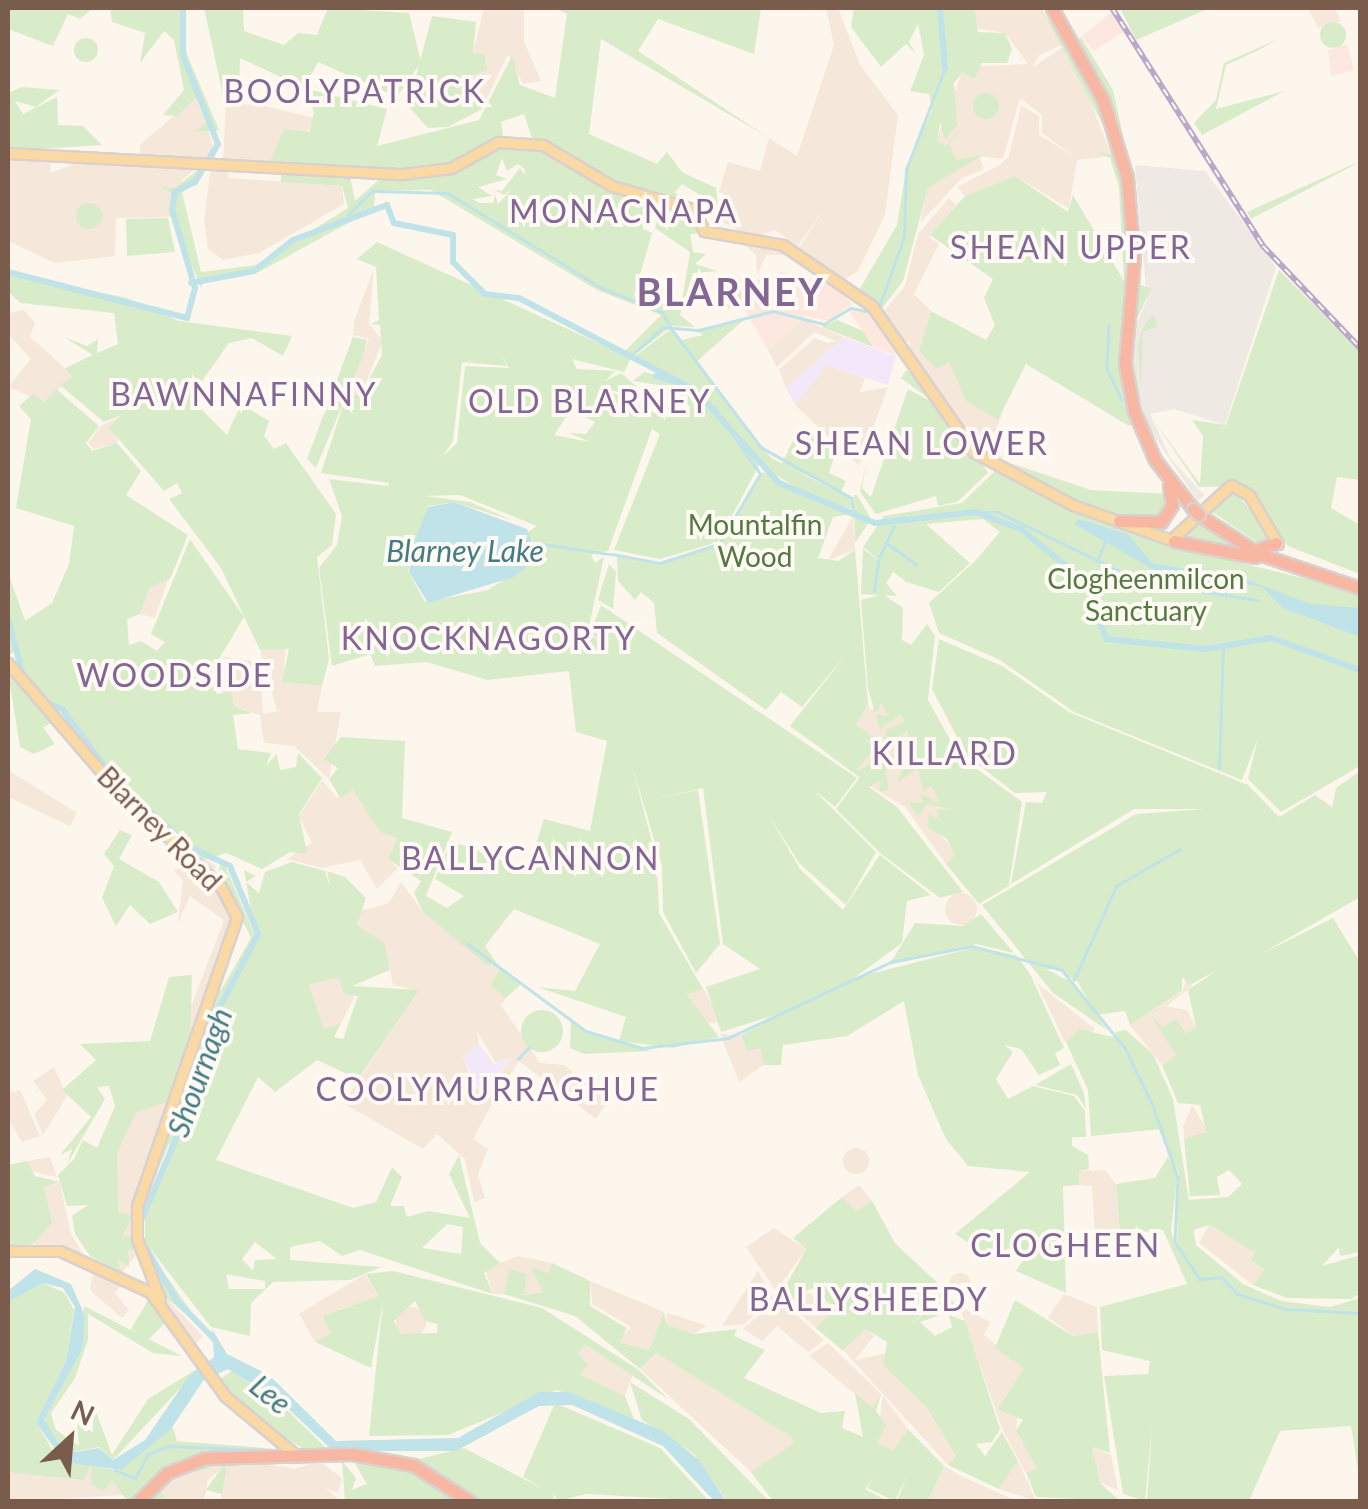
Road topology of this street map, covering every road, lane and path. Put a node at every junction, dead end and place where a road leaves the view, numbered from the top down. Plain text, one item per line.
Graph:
1 (1052, 8) edge
2 (1119, 144) junction
3 (8, 153) edge
4 (1134, 262) junction
5 (1128, 323) junction
6 (1155, 460) junction
7 (1197, 510) junction
8 (1169, 514) junction
9 (1119, 521) junction
10 (1170, 536) junction
11 (1276, 541) junction
12 (1255, 548) junction
13 (1289, 564) junction
14 (1360, 585) edge
15 (8, 663) edge
16 (8, 1251) edge
17 (161, 1301) junction
18 (297, 1452) junction
19 (138, 1502) edge
20 (470, 1502) edge

1 - 2 highway
2 - 4 highway
2 - 4 highway
3 - 9 main road
4 - 5 highway
5 - 6 highway
5 - 7 highway
6 - 7 highway
6 - 8 highway
7 - 12 highway
7 - 13 highway
8 - 9 highway
8 - 10 highway
9 - 10 main road
10 - 11 main road
10 - 13 highway
11 - 12 highway
11 - 13 highway
12 - 13 highway
13 - 14 highway
15 - 17 main road, Blarney Road
16 - 17 main road
17 - 18 main road, Blarney Road
18 - 19 highway
18 - 20 highway

